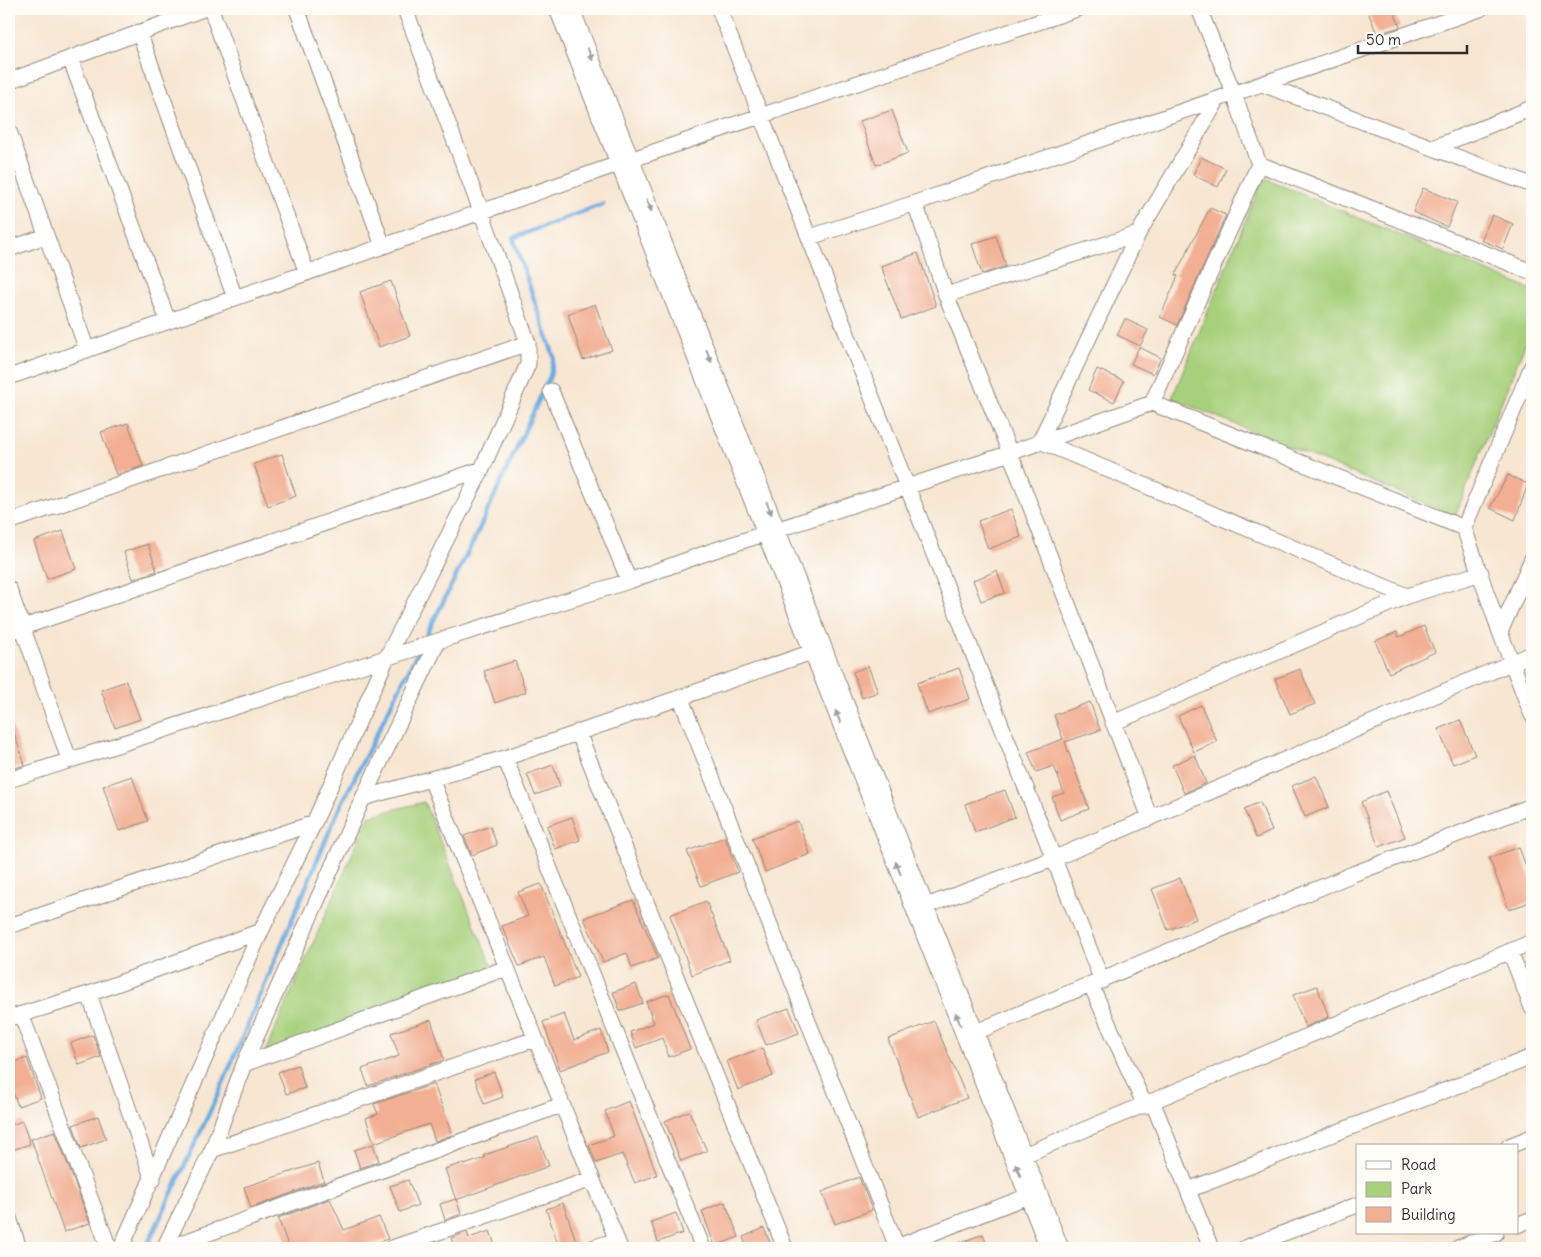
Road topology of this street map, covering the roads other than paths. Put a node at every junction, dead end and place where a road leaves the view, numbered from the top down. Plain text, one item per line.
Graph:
1 (203, 9) edge
2 (210, 9) edge
3 (297, 9) edge
4 (405, 9) edge
5 (557, 9) edge
6 (572, 9) edge
7 (719, 9) edge
8 (1077, 9) edge
9 (1198, 9) edge
10 (1480, 9) edge
11 (139, 32) junction
12 (70, 58) junction
13 (9, 81) edge
14 (1262, 84) junction
15 (1234, 94) junction
16 (1218, 99) junction
17 (1532, 108) edge
18 (762, 114) junction
19 (9, 131) edge
20 (1433, 148) junction
21 (625, 162) junction
22 (1259, 164) junction
23 (1532, 185) edge
24 (915, 203) junction
25 (482, 211) junction
26 (1138, 234) junction
27 (46, 236) junction
28 (810, 237) junction
29 (383, 246) junction
30 (9, 250) edge
31 (1532, 272) edge
32 (307, 273) junction
33 (946, 295) junction
34 (235, 298) junction
35 (168, 321) junction
36 (528, 343) junction
37 (87, 350) junction
38 (1532, 366) edge
39 (9, 377) edge
40 (551, 391) dead end
41 (1152, 403) junction
42 (1040, 441) junction
43 (1010, 453) junction
44 (482, 469) junction
45 (906, 486) junction
46 (9, 522) edge
47 (1464, 528) junction
48 (771, 531) junction
49 (1532, 559) edge
50 (1481, 573) junction
51 (630, 581) junction
52 (9, 589) edge
53 (1408, 596) junction
54 (16, 629) edge
55 (1500, 632) junction
56 (438, 640) junction
57 (812, 652) junction
58 (1532, 654) edge
59 (387, 657) junction
60 (1512, 662) junction
61 (681, 698) junction
62 (1532, 715) edge
63 (1113, 723) junction
64 (578, 732) junction
65 (506, 758) junction
66 (69, 759) junction
67 (431, 779) junction
68 (9, 780) edge
69 (363, 798) junction
70 (1532, 806) edge
71 (1150, 818) junction
72 (314, 824) junction
73 (1053, 860) junction
74 (926, 906) junction
75 (9, 926) edge
76 (261, 931) junction
77 (1532, 942) edge
78 (1510, 951) junction
79 (506, 968) junction
80 (1097, 983) junction
81 (89, 994) junction
82 (1532, 1008) edge
83 (15, 1016) edge
84 (976, 1032) junction
85 (535, 1039) junction
86 (1532, 1057) edge
87 (244, 1064) junction
88 (1149, 1104) junction
89 (561, 1105) junction
90 (1532, 1137) edge
91 (1514, 1144) edge
92 (212, 1150) junction
93 (1024, 1155) junction
94 (592, 1179) junction
95 (153, 1180) junction
96 (1188, 1190) junction
97 (1028, 1196) junction
98 (1356, 1205) edge
99 (9, 1218) edge
100 (1532, 1219) edge
101 (1518, 1225) edge
102 (1493, 1234) edge
103 (619, 1244) edge
104 (19, 1248) edge
105 (109, 1248) edge
106 (121, 1248) edge
107 (166, 1248) edge
108 (392, 1248) edge
109 (592, 1248) edge
110 (703, 1248) edge
111 (785, 1248) edge
112 (895, 1248) edge
113 (1048, 1248) edge
114 (1061, 1248) edge
115 (1211, 1248) edge
116 (1245, 1248) edge
117 (1458, 1248) edge

1 - 11 street
2 - 32 street
3 - 29 street
4 - 25 street
5 - 21 street
6 -> 21 street
7 - 18 street
8 - 18 street
9 - 15 street
10 - 14 street
11 - 12 street
11 - 34 street
12 - 13 street
12 - 35 street
14 - 15 street
14 - 20 street
15 - 16 street
15 - 22 street
16 - 24 street
16 - 26 street
17 - 20 street
18 - 21 street
18 - 28 street
19 - 27 street
20 - 23 street
21 - 25 street
21 - 48 street
22 - 31 street
22 - 41 street
24 - 28 street
24 - 33 street
25 - 29 street
25 - 36 street
26 - 33 street
26 - 42 street
27 - 30 street
27 - 37 street
28 - 45 street
29 - 32 street
32 - 34 street
33 - 43 street
34 - 35 street
35 - 37 street
36 - 44 street
36 - 46 street
37 - 39 street
38 - 47 street
40 - 51 street
41 - 42 street
41 - 47 street
42 - 43 street
42 - 53 street
43 - 45 street
43 - 63 street
44 - 54 street
44 - 59 street
45 - 48 street
45 - 73 street
47 - 50 street
48 - 51 street
48 - 57 street
48 - 74 street
49 - 55 street
50 - 53 street
50 - 55 street
51 - 56 street
52 - 54 street
53 - 63 street
54 - 66 street
55 - 60 street
56 - 59 street
56 - 69 street
57 - 61 street
97 -> 57 street
58 - 60 street
59 - 66 street
59 - 72 street
60 - 62 street
60 - 71 street
61 - 64 street
61 - 112 street
63 - 71 street
64 - 65 street
64 - 111 street
65 - 67 street
65 - 110 street
66 - 68 street
67 - 69 street
67 - 79 street
69 - 87 street
70 - 80 street
71 - 73 street
72 - 75 street
72 - 76 street
73 - 74 street
73 - 80 street
74 - 84 street
76 - 81 street
76 - 95 street
77 - 78 street
78 - 82 street
78 - 88 street
79 - 85 street
79 - 87 street
80 - 84 street
80 - 88 street
81 - 83 street
81 - 95 street
83 - 105 street
84 - 93 street
85 - 89 street
85 - 92 street
86 - 96 street
87 - 92 street
88 - 93 street
88 - 96 street
89 - 94 street
89 - 107 street
90 - 91 street
92 - 107 street
93 - 114 street
94 - 103 street
94 - 108 street
95 - 106 street
96 - 115 street
97 - 112 street
97 - 113 street
98 - 116 street
99 - 104 street
100 - 101 street
102 - 117 street
103 - 109 street

